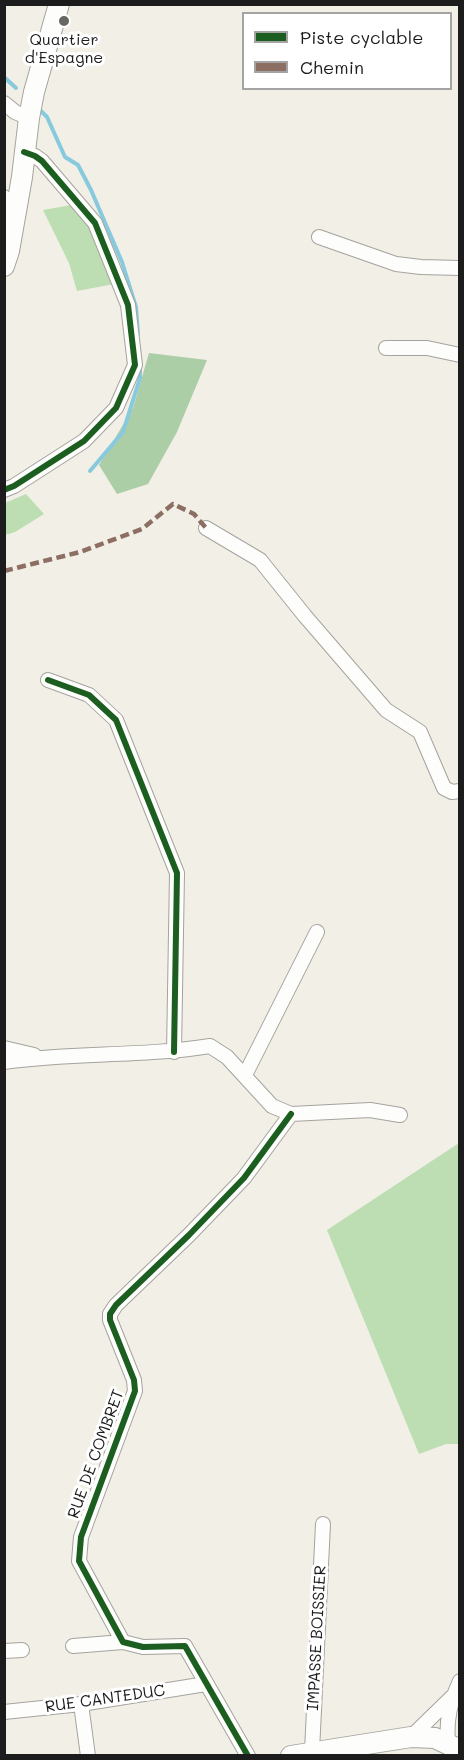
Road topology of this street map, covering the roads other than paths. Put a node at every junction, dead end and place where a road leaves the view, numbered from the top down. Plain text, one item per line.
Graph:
1 (59, 4) edge
2 (4, 103) edge
3 (29, 118) junction
4 (24, 152) junction
5 (4, 197) edge
6 (14, 220) junction
7 (319, 237) dead end
8 (4, 266) edge
9 (459, 268) edge
10 (386, 348) dead end
11 (459, 355) edge
12 (4, 490) edge
13 (206, 528) dead end
14 (48, 680) dead end
15 (459, 791) edge
16 (317, 932) dead end
17 (4, 1048) edge
18 (174, 1052) junction
19 (42, 1056) junction
20 (4, 1062) edge
21 (245, 1076) junction
22 (291, 1114) junction
23 (400, 1115) dead end
24 (323, 1524) dead end
25 (123, 1642) junction
26 (73, 1646) dead end
27 (22, 1650) dead end
28 (4, 1651) edge
29 (459, 1681) edge
30 (206, 1684) junction
31 (452, 1697) junction
32 (81, 1704) junction
33 (4, 1712) edge
34 (411, 1737) junction
35 (454, 1747) edge
36 (312, 1751) junction
37 (88, 1755) edge
38 (248, 1755) edge
39 (291, 1755) edge

1 - 3 main road
2 - 3 street
3 - 4 main road
4 - 6 main road
4 - 12 street
5 - 6 street
6 - 8 main road
7 - 9 street
10 - 11 street
13 - 15 street
14 - 18 street
16 - 21 street
17 - 19 street
18 - 19 street
18 - 21 street
19 - 20 street
21 - 22 street
22 - 23 street
22 - 25 street, RUE DE COMBRET
24 - 36 street, IMPASSE BOISSIER
25 - 26 street
25 - 30 street
27 - 28 street
29 - 31 street
30 - 32 street, RUE CANTEDUC
30 - 38 street
31 - 34 street
31 - 35 street
32 - 33 street, RUE CANTEDUC
32 - 37 street
34 - 35 main road
34 - 36 main road
36 - 39 main road

